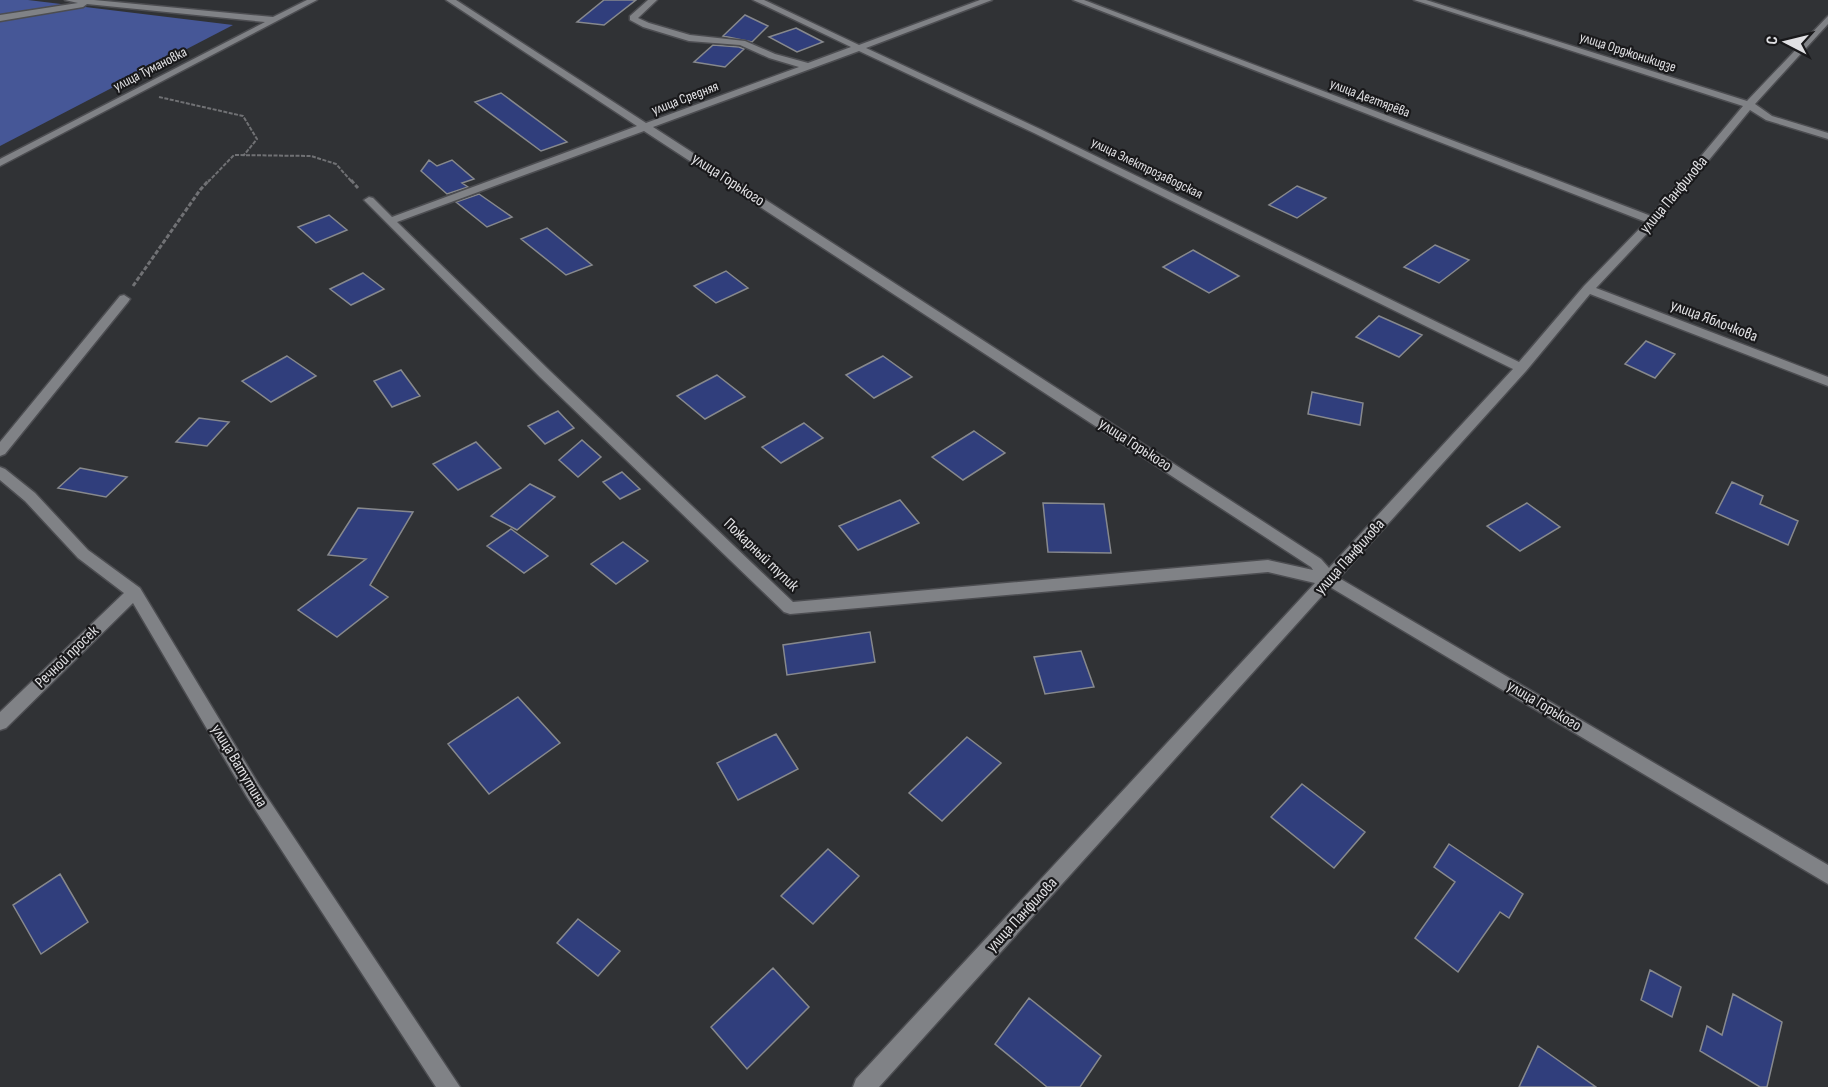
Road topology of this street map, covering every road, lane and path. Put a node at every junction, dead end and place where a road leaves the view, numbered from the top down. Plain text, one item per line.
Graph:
1 (69, 0) edge
2 (313, 0) edge
3 (450, 0) edge
4 (653, 0) edge
5 (757, 0) edge
6 (988, 0) edge
7 (1077, 0) edge
8 (1418, 0) edge
9 (97, 4) junction
10 (0, 18) edge
11 (1828, 19) edge
12 (274, 20) junction
13 (858, 48) junction
14 (807, 66) junction
15 (135, 92) junction
16 (1749, 105) junction
17 (647, 127) junction
18 (1828, 136) edge
19 (243, 155) junction
20 (0, 163) edge
21 (369, 200) joint
22 (390, 221) junction
23 (1653, 221) junction
24 (1588, 290) junction
25 (124, 299) joint
26 (1521, 368) junction
27 (1828, 382) edge
28 (0, 451) edge
29 (0, 472) edge
30 (1330, 580) junction
31 (134, 592) junction
32 (0, 723) edge
33 (1828, 875) edge
34 (449, 1087) edge
35 (864, 1087) edge

1 - 9 street
2 - 12 street, улица Тумановка
3 - 17 street, улица Горького
4 - 14 street
5 - 13 street, улица Электрозаводская
6 - 13 street, улица Средняя
7 - 23 street, улица Дегтярёва
8 - 16 street, улица Орджоникидзе
9 - 10 street
9 - 12 street
11 - 16 street, улица Панфилова
12 - 15 street, улица Тумановка
13 - 14 street, улица Средняя
13 - 26 street, улица Электрозаводская
14 - 17 street, улица Средняя
15 - 19 path
15 - 20 street, улица Тумановка
16 - 18 street, улица Орджоникидзе
16 - 23 street, улица Панфилова
17 - 22 street, улица Средняя
17 - 30 street, улица Горького
19 - 21 path
19 - 25 path
21 - 22 street, Пожарный тупик
22 - 30 street, Пожарный тупик
23 - 24 street, улица Панфилова
24 - 26 street, улица Панфилова
24 - 27 street, улица Яблочкова
25 - 28 street
26 - 30 street, улица Панфилова
29 - 31 street, улица Ватутина
30 - 33 street, улица Горького
30 - 35 street, улица Панфилова
31 - 32 street, Речной просек
31 - 34 street, улица Ватутина

